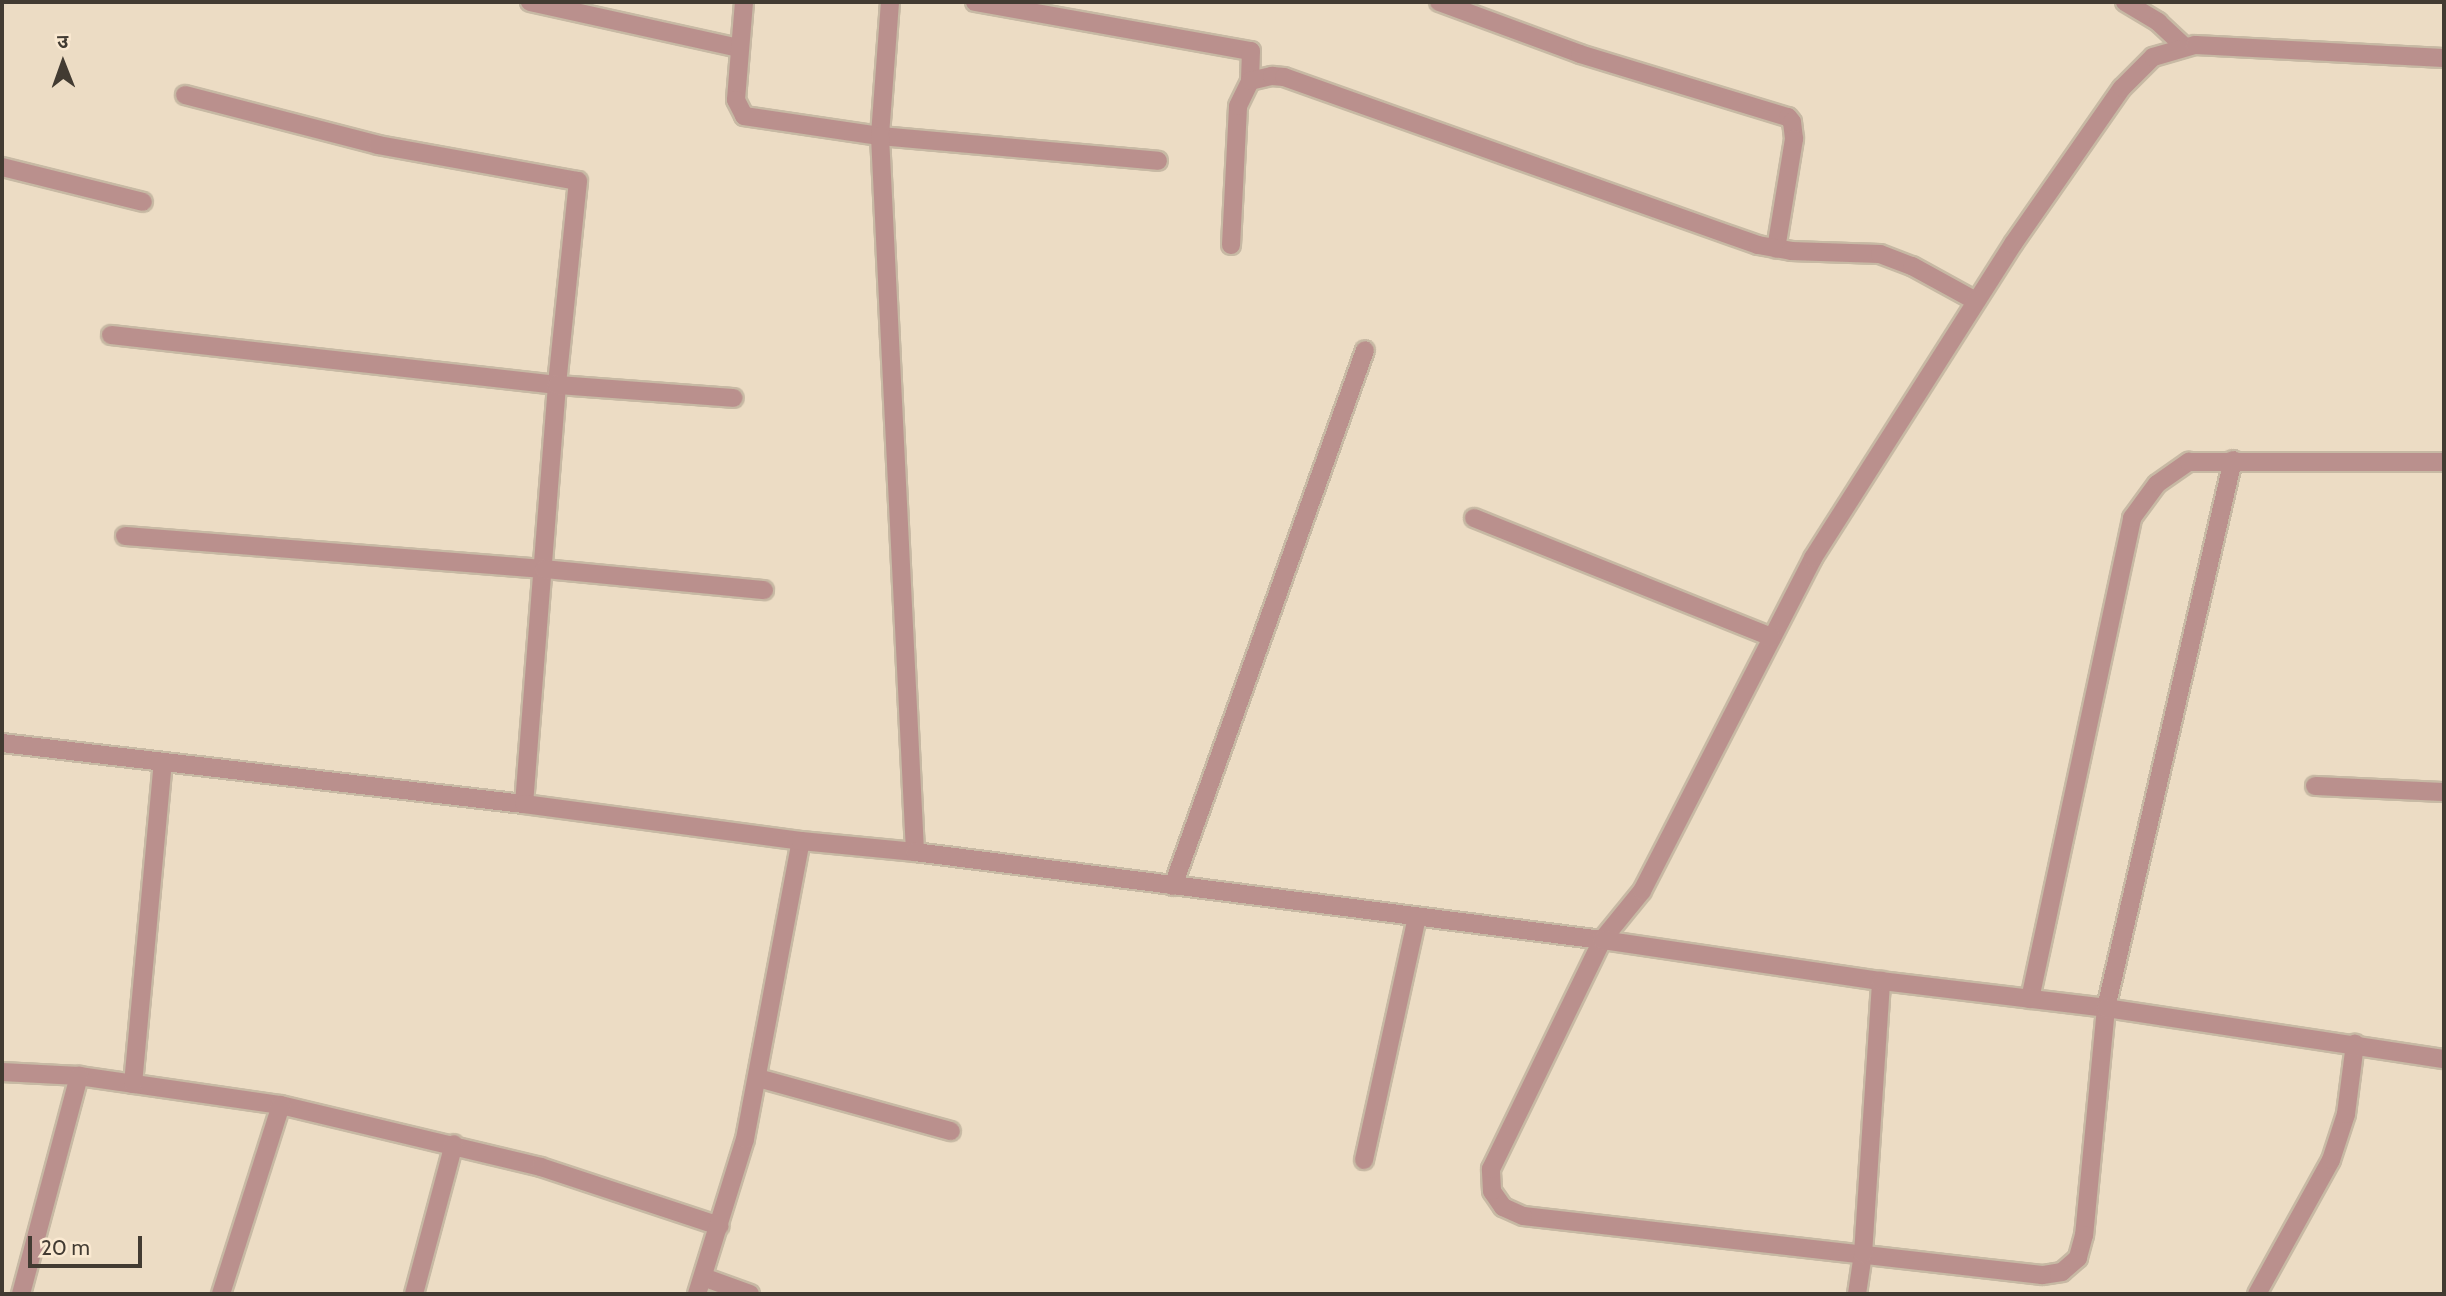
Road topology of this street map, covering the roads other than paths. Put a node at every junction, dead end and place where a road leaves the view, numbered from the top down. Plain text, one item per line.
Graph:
1 (530, 2) edge
2 (744, 2) edge
3 (890, 2) edge
4 (975, 2) edge
5 (1439, 2) edge
6 (2125, 2) edge
7 (2185, 47) junction
8 (740, 48) junction
9 (2444, 58) edge
10 (1250, 81) junction
11 (185, 95) dead end
12 (880, 136) junction
13 (1158, 161) dead end
14 (2, 167) edge
15 (144, 202) dead end
16 (1231, 245) dead end
17 (1776, 248) junction
18 (1976, 301) junction
19 (111, 335) dead end
20 (1365, 350) dead end
21 (557, 385) junction
22 (734, 398) dead end
23 (2233, 460) junction
24 (2444, 462) edge
25 (1474, 518) dead end
26 (125, 536) dead end
27 (544, 569) junction
28 (764, 590) dead end
29 (1772, 637) junction
30 (2, 743) edge
31 (163, 763) junction
32 (2315, 786) dead end
33 (2444, 792) edge
34 (524, 804) junction
35 (801, 841) junction
36 (915, 852) junction
37 (1173, 886) junction
38 (1417, 917) junction
39 (1602, 940) junction
40 (1881, 981) junction
41 (2030, 999) junction
42 (2106, 1009) junction
43 (2355, 1044) junction
44 (2444, 1059) edge
45 (2, 1072) edge
46 (79, 1076) junction
47 (758, 1078) junction
48 (133, 1084) junction
49 (281, 1105) junction
50 (951, 1131) dead end
51 (454, 1144) junction
52 (1364, 1160) dead end
53 (719, 1226) junction
54 (1863, 1254) junction
55 (703, 1276) junction
56 (20, 1294) edge
57 (221, 1294) edge
58 (414, 1294) edge
59 (697, 1294) edge
60 (751, 1294) edge
61 (1857, 1294) edge
62 (2257, 1294) edge

1 - 8 street
2 - 8 street
3 - 12 street
4 - 10 street
5 - 17 street
6 - 7 street
7 - 9 street
7 - 18 street
8 - 12 street
10 - 16 street
10 - 17 street
11 - 21 street
12 - 13 street
12 - 36 street
14 - 15 street
17 - 18 street
18 - 29 street
19 - 21 street
20 - 37 street
21 - 22 street
21 - 27 street
23 - 24 street
23 - 41 street
23 - 42 street
25 - 29 street
26 - 27 street
27 - 28 street
27 - 34 street
29 - 39 street
30 - 31 street
31 - 34 street
31 - 48 street
32 - 33 street
34 - 35 street
35 - 36 street
35 - 47 street
36 - 37 street
37 - 38 street
38 - 39 street
38 - 52 street
39 - 40 street
39 - 54 street
40 - 41 street
40 - 54 street
41 - 42 street
42 - 43 street
42 - 54 street
43 - 44 street
43 - 62 street
45 - 46 street
46 - 48 street
46 - 56 street
47 - 50 street
47 - 53 street
48 - 49 street
49 - 51 street
49 - 57 street
51 - 53 street
51 - 58 street
53 - 55 street
54 - 61 street
55 - 59 street
55 - 60 street

